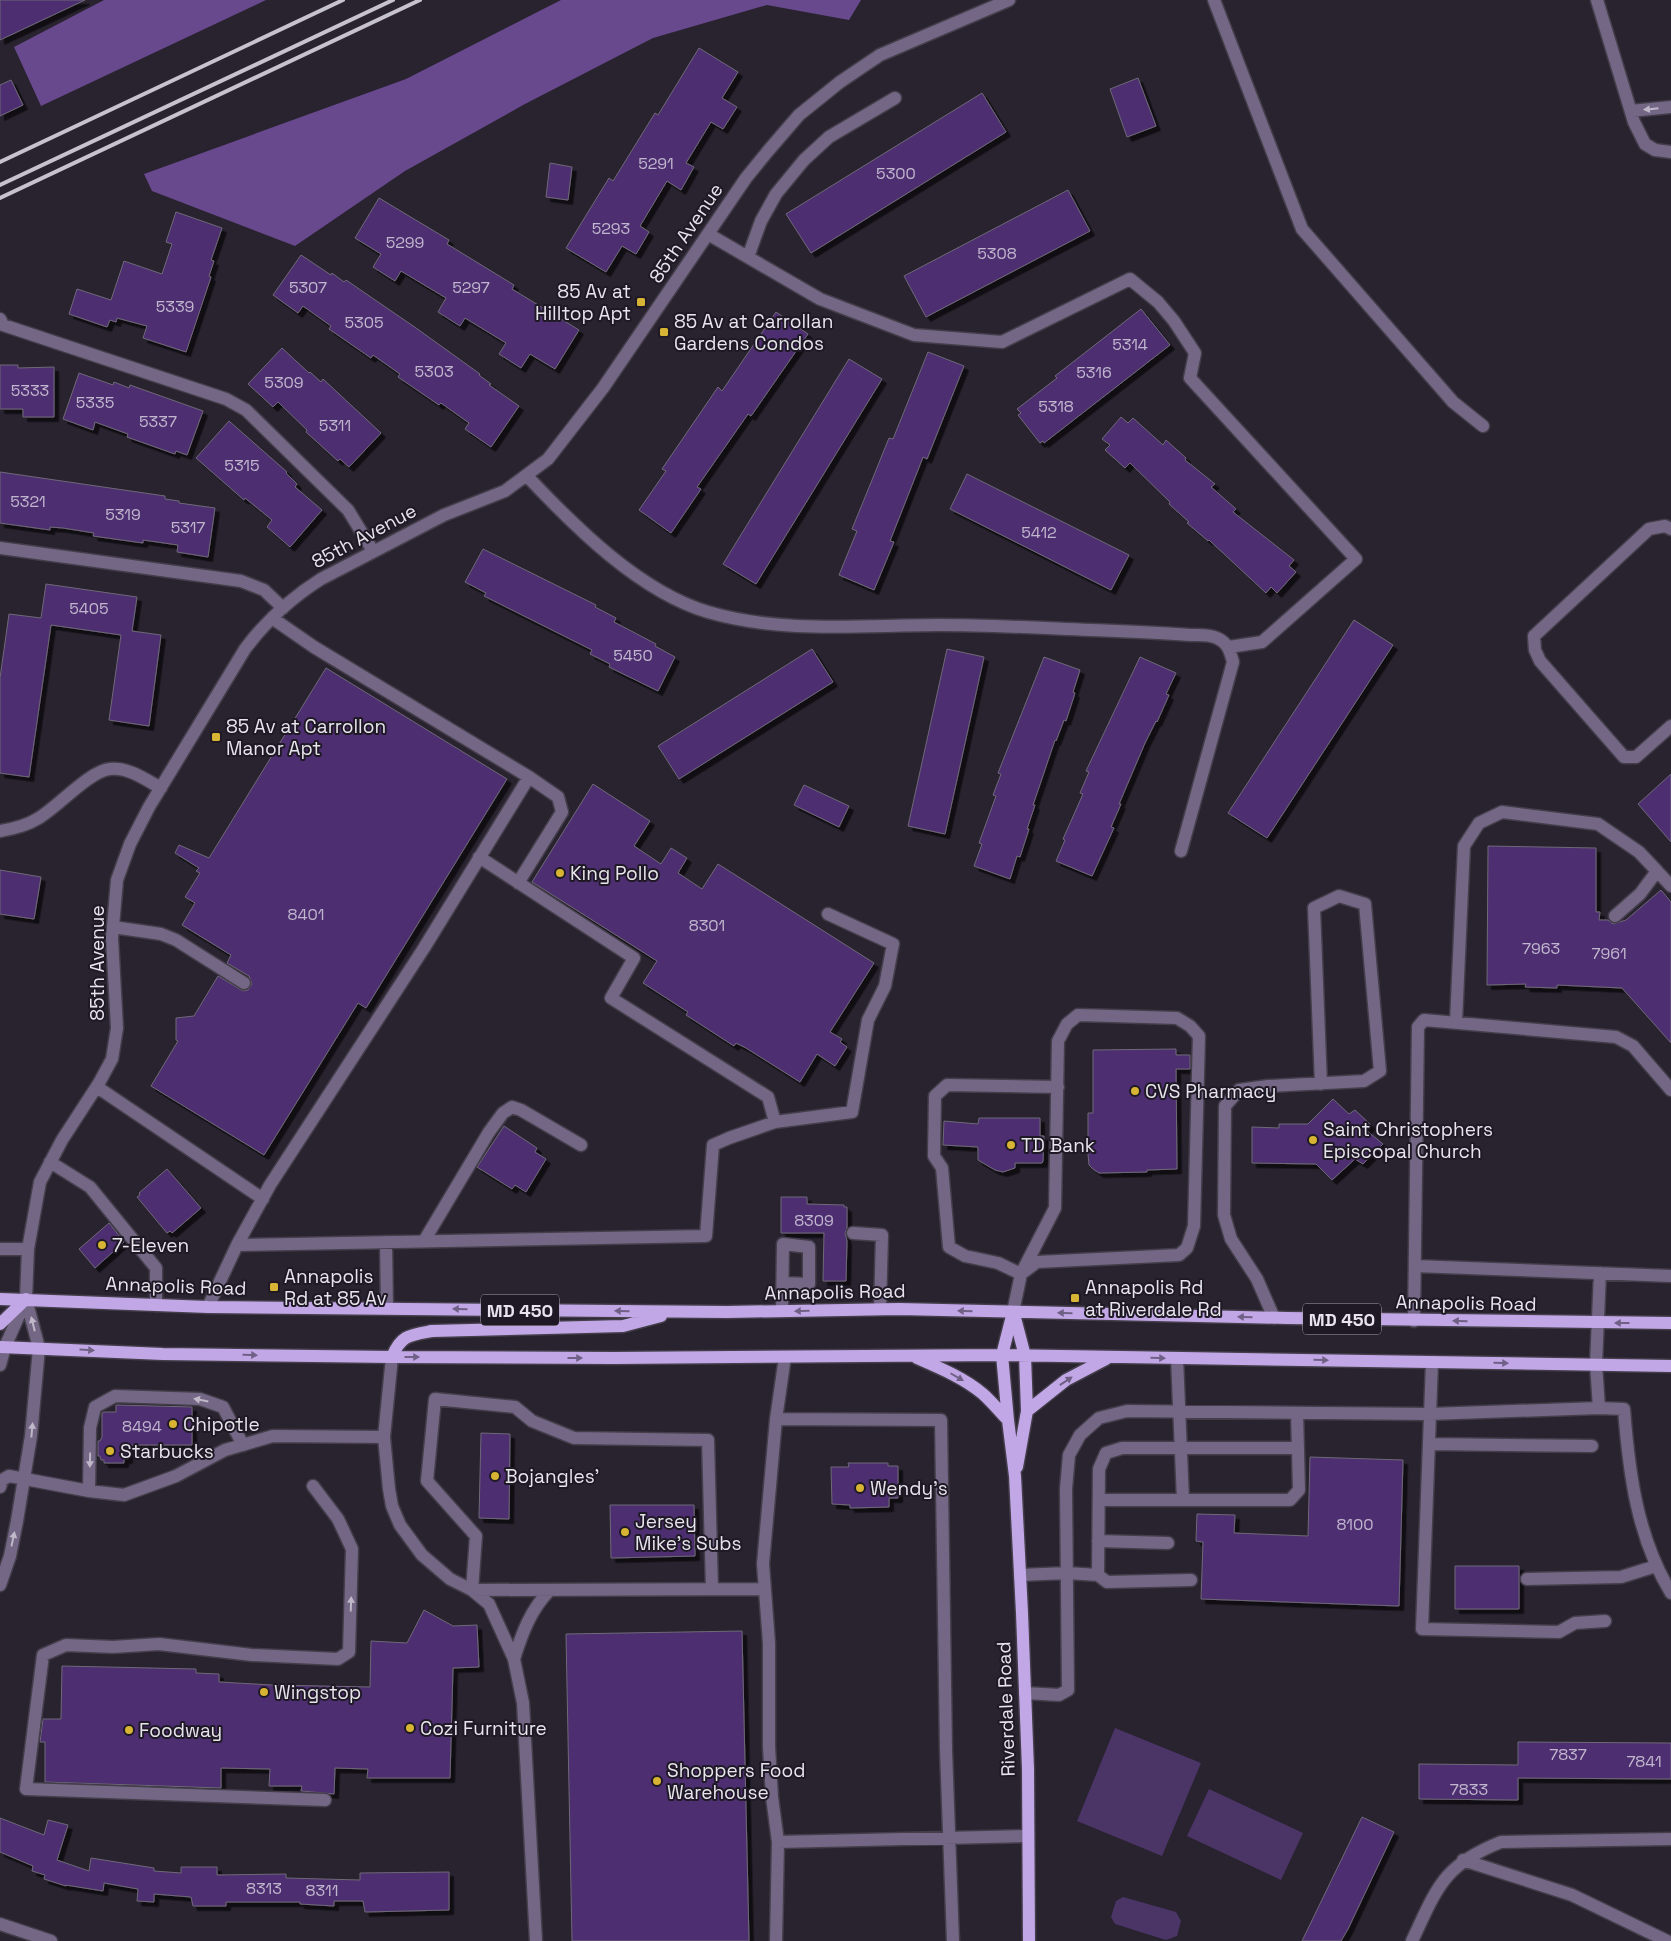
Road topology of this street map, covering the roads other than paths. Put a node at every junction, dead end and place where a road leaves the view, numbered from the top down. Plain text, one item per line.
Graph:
1 (1009, 0) edge
2 (1214, 0) edge
3 (1597, 0) edge
4 (895, 98) dead end
5 (1671, 107) edge
6 (1630, 111) junction
7 (1671, 152) edge
8 (708, 234) junction
9 (748, 257) junction
10 (0, 318) edge
11 (1483, 426) dead end
12 (527, 476) junction
13 (1671, 528) edge
14 (0, 548) edge
15 (374, 551) junction
16 (282, 608) junction
17 (272, 618) junction
18 (1229, 647) junction
19 (1671, 726) edge
20 (529, 777) junction
21 (161, 788) junction
22 (0, 831) edge
23 (1181, 851) dead end
24 (479, 857) junction
25 (1657, 871) junction
26 (518, 883) junction
27 (1671, 886) edge
28 (828, 914) dead end
29 (1615, 916) dead end
30 (113, 927) junction
31 (244, 982) dead end
32 (1456, 1022) junction
33 (1321, 1084) junction
34 (97, 1087) junction
35 (1058, 1087) junction
36 (1671, 1090) edge
37 (776, 1122) junction
38 (581, 1146) dead end
39 (50, 1162) junction
40 (262, 1199) junction
41 (854, 1233) dead end
42 (424, 1241) junction
43 (386, 1242) junction
44 (237, 1245) junction
45 (0, 1249) edge
46 (28, 1249) junction
47 (1415, 1266) junction
48 (1600, 1273) junction
49 (1021, 1274) junction
50 (1671, 1276) edge
51 (783, 1283) dead end
52 (0, 1299) edge
53 (26, 1299) junction
54 (156, 1305) junction
55 (208, 1307) junction
56 (387, 1308) junction
57 (880, 1310) junction
58 (782, 1311) junction
59 (678, 1312) junction
60 (1014, 1312) junction
61 (1274, 1318) junction
62 (1414, 1321) junction
63 (1598, 1323) junction
64 (1671, 1323) edge
65 (0, 1324) edge
66 (2, 1347) edge
67 (38, 1348) junction
68 (913, 1356) junction
69 (1002, 1356) junction
70 (1025, 1356) junction
71 (392, 1357) junction
72 (1110, 1357) junction
73 (785, 1358) junction
74 (1177, 1358) junction
75 (1432, 1362) junction
76 (1596, 1364) junction
77 (0, 1365) edge
78 (1671, 1366) edge
79 (1599, 1408) junction
80 (1027, 1410) junction
81 (1178, 1412) junction
82 (1297, 1413) junction
83 (1430, 1414) junction
84 (776, 1420) junction
85 (1008, 1420) junction
86 (384, 1437) junction
87 (1429, 1444) junction
88 (243, 1445) junction
89 (1592, 1446) dead end
90 (1180, 1448) junction
91 (1297, 1448) junction
92 (1015, 1476) junction
93 (24, 1478) junction
94 (312, 1486) dead end
95 (0, 1487) edge
96 (89, 1491) junction
97 (1099, 1500) junction
98 (1182, 1500) junction
99 (1098, 1541) junction
100 (1168, 1543) dead end
101 (1656, 1566) junction
102 (1067, 1573) junction
103 (1020, 1575) junction
104 (1098, 1576) junction
105 (1527, 1579) dead end
106 (1191, 1580) dead end
107 (0, 1586) edge
108 (712, 1589) junction
109 (764, 1589) junction
110 (472, 1590) junction
111 (550, 1590) junction
112 (1671, 1593) edge
113 (1605, 1621) dead end
114 (514, 1659) junction
115 (1025, 1693) junction
116 (325, 1800) dead end
117 (1028, 1836) junction
118 (949, 1838) junction
119 (1671, 1839) edge
120 (778, 1842) junction
121 (1463, 1860) junction
122 (0, 1924) edge
123 (51, 1941) edge
124 (536, 1941) edge
125 (776, 1941) edge
126 (953, 1941) edge
127 (1029, 1941) edge
128 (1412, 1941) edge
129 (1667, 1941) edge

1 - 8 street, 85th Avenue
2 - 11 street
3 - 6 street
4 - 9 street
5 -> 6 street
6 - 7 street
8 - 9 street
8 - 12 street, 85th Avenue
9 - 18 street
10 - 15 street
12 - 15 street, 85th Avenue
12 - 18 street
13 - 19 street
14 - 16 street
15 - 16 street, 85th Avenue
16 - 17 street, 85th Avenue
17 - 20 street
17 - 21 street, 85th Avenue
18 - 23 street
20 - 24 street
20 - 26 street
21 - 22 street
21 - 30 street, 85th Avenue
24 - 26 street
24 - 40 street
25 - 27 street
25 - 29 street
25 - 32 street
26 - 37 street
28 - 37 street
30 - 31 street
30 - 34 street, 85th Avenue
32 - 36 street
32 - 47 street
33 - 33 street
33 - 61 street
34 - 39 street, 85th Avenue
34 - 40 street
35 - 49 street
35 - 49 street
35 - 49 street
37 - 42 street
38 - 42 street
39 - 46 street, 85th Avenue
39 - 54 street
40 - 44 street
41 - 57 street
42 - 43 street
43 - 44 street
43 - 56 street
44 - 55 street
45 - 46 street
46 - 53 street, 85th Avenue
47 - 48 street
47 - 62 street
48 - 50 street
48 - 63 street
49 - 60 street
51 - 58 street
52 - 53 main road, Annapolis Road / MD 450
53 - 54 main road, Annapolis Road / MD 450
53 - 65 main road
53 - 66 street, 85th Avenue
67 -> 53 street, 85th Avenue
54 - 55 main road, Annapolis Road / MD 450
55 - 56 main road, Annapolis Road / MD 450
59 -> 56 main road, Annapolis Road / MD 450
57 -> 58 main road, Annapolis Road / MD 450
60 -> 57 main road, Annapolis Road / MD 450
58 - 59 main road, Annapolis Road / MD 450
59 - 71 main road
61 -> 60 main road, Annapolis Road / MD 450
60 - 69 main road, Riverdale Road
60 - 70 main road, Riverdale Road
61 - 62 main road, Annapolis Road / MD 450
63 -> 62 main road, Annapolis Road / MD 450
64 -> 63 main road, Annapolis Road / MD 450
63 - 76 street
66 - 67 main road, MD 450
66 - 77 street, 85th Avenue
67 -> 71 main road, MD 450
93 -> 67 street, 85th Avenue
68 - 69 main road, MD 450
68 - 73 main road, MD 450
68 -> 85 main road
69 - 70 main road, MD 450
69 - 85 main road, Riverdale Road
70 - 72 main road, MD 450
70 - 80 main road, Riverdale Road
71 -> 73 main road, MD 450
71 - 86 street
72 -> 74 main road, MD 450
80 -> 72 main road
73 - 84 street
74 -> 75 main road, MD 450
74 - 81 street
75 -> 76 main road, MD 450
75 - 83 street
76 - 78 main road, MD 450
76 - 79 street
79 - 83 street
79 - 101 street
80 - 92 main road, Riverdale Road
81 - 82 street
81 - 90 street
81 - 102 street
82 - 83 street
82 - 91 street
83 - 87 street
84 - 109 street
84 - 118 street
85 - 92 main road, Riverdale Road
86 - 88 street
86 - 110 street
87 - 89 street
87 - 113 street
88 - 96 street
88 -> 96 street
90 - 91 street
90 - 97 street
90 - 98 street
91 - 98 street
92 - 103 main road, Riverdale Road
93 - 95 street
93 - 96 street
107 -> 93 street, 85th Avenue
116 -> 94 street
97 - 98 street
97 - 99 street
99 - 100 street
99 - 104 street
101 - 105 street
101 - 112 street
102 - 103 street
102 - 104 street
102 - 115 street
103 - 115 main road, Riverdale Road
104 - 106 street
108 - 109 street
108 - 110 street
108 - 111 street
109 - 120 street
110 - 111 street
110 - 114 street
111 - 114 street
114 - 124 street
115 - 117 main road, Riverdale Road
117 - 118 street
117 - 127 main road, Riverdale Road
118 - 120 street
118 - 126 street
119 - 121 street
120 - 125 street
121 - 128 street
121 - 129 street
122 - 123 street

